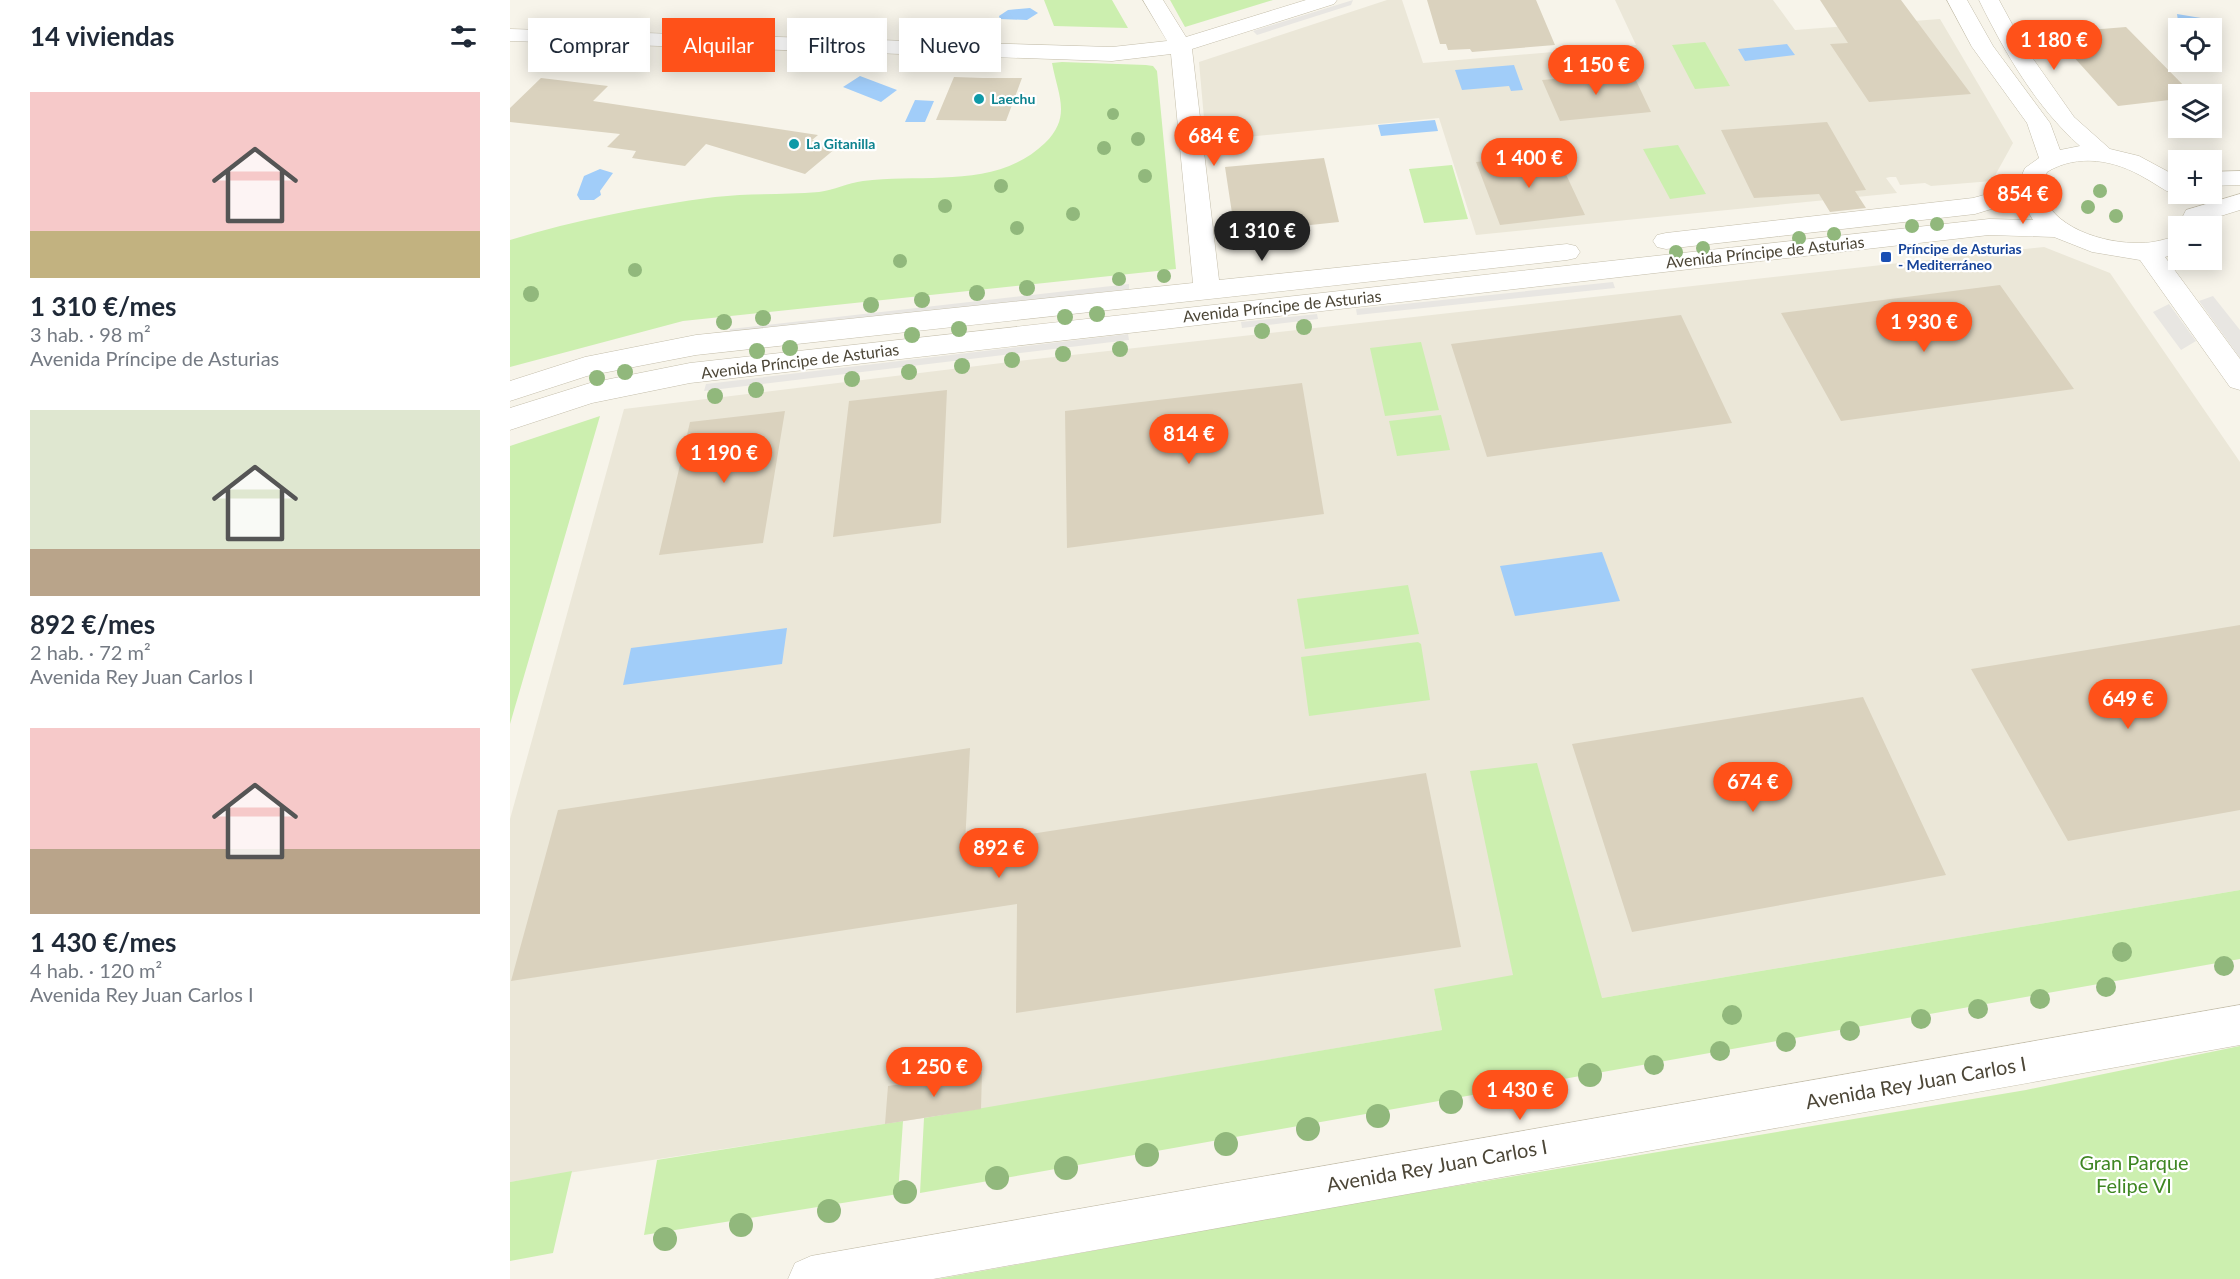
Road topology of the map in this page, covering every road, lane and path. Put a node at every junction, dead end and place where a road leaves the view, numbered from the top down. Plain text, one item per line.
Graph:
1 (1154, 0) edge
2 (1327, 0) edge
3 (1958, 0) edge
4 (1989, 0) edge
5 (510, 20) edge
6 (510, 35) edge
7 (1181, 46) junction
8 (2103, 155) junction
9 (2051, 159) junction
10 (2168, 178) edge
11 (2240, 178) edge
12 (2222, 179) edge
13 (2029, 190) junction
14 (2240, 202) edge
15 (2207, 216) edge
16 (2060, 229) junction
17 (2168, 247) edge
18 (2148, 252) junction
19 (1207, 290) junction
20 (2240, 380) edge
21 (510, 391) edge
22 (510, 419) edge
23 (2240, 1025) edge
24 (811, 1279) edge

1 - 7 street
2 - 7 street
3 - 9 street
4 - 8 street
5 - 7 street
6 - 7 street
7 - 19 street
8 - 9 street
8 - 10 street
9 - 13 street
11 - 12 street
13 - 16 street
13 - 19 street, Avenida Príncipe de Asturias
14 - 15 street
16 - 18 street
16 - 22 street, Avenida Príncipe de Asturias
17 - 18 street
18 - 20 street
19 - 21 street, Avenida Príncipe de Asturias
23 - 24 street, Avenida Rey Juan Carlos I

